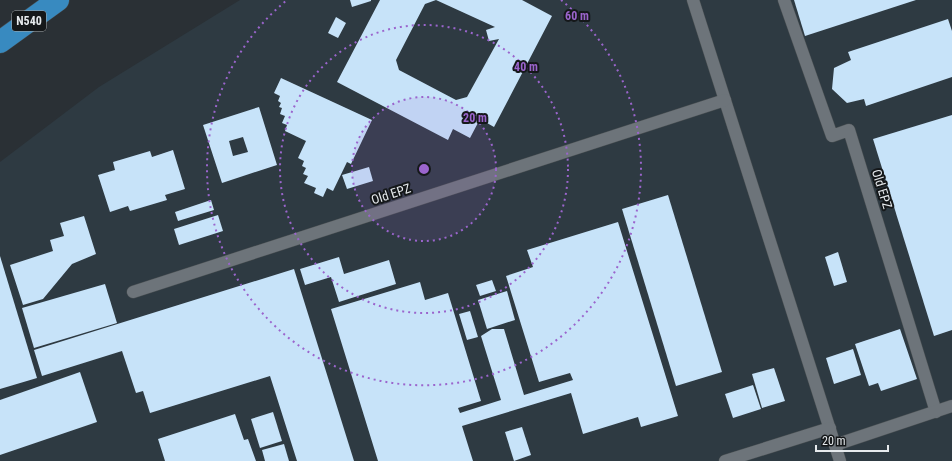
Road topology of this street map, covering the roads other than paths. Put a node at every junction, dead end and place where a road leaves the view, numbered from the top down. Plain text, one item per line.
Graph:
1 (58, 0) edge
2 (693, 0) edge
3 (784, 0) edge
4 (0, 42) edge
5 (725, 100) junction
6 (133, 292) dead end
7 (952, 406) edge
8 (936, 412) junction
9 (830, 428) junction
10 (835, 445) junction
11 (725, 461) edge
12 (840, 461) edge

1 - 4 highway, N540
2 - 5 lane
3 - 8 lane, Old EPZ
5 - 6 lane, Old EPZ
5 - 9 lane
7 - 8 lane
8 - 10 lane
9 - 10 lane
9 - 11 lane
10 - 12 lane

